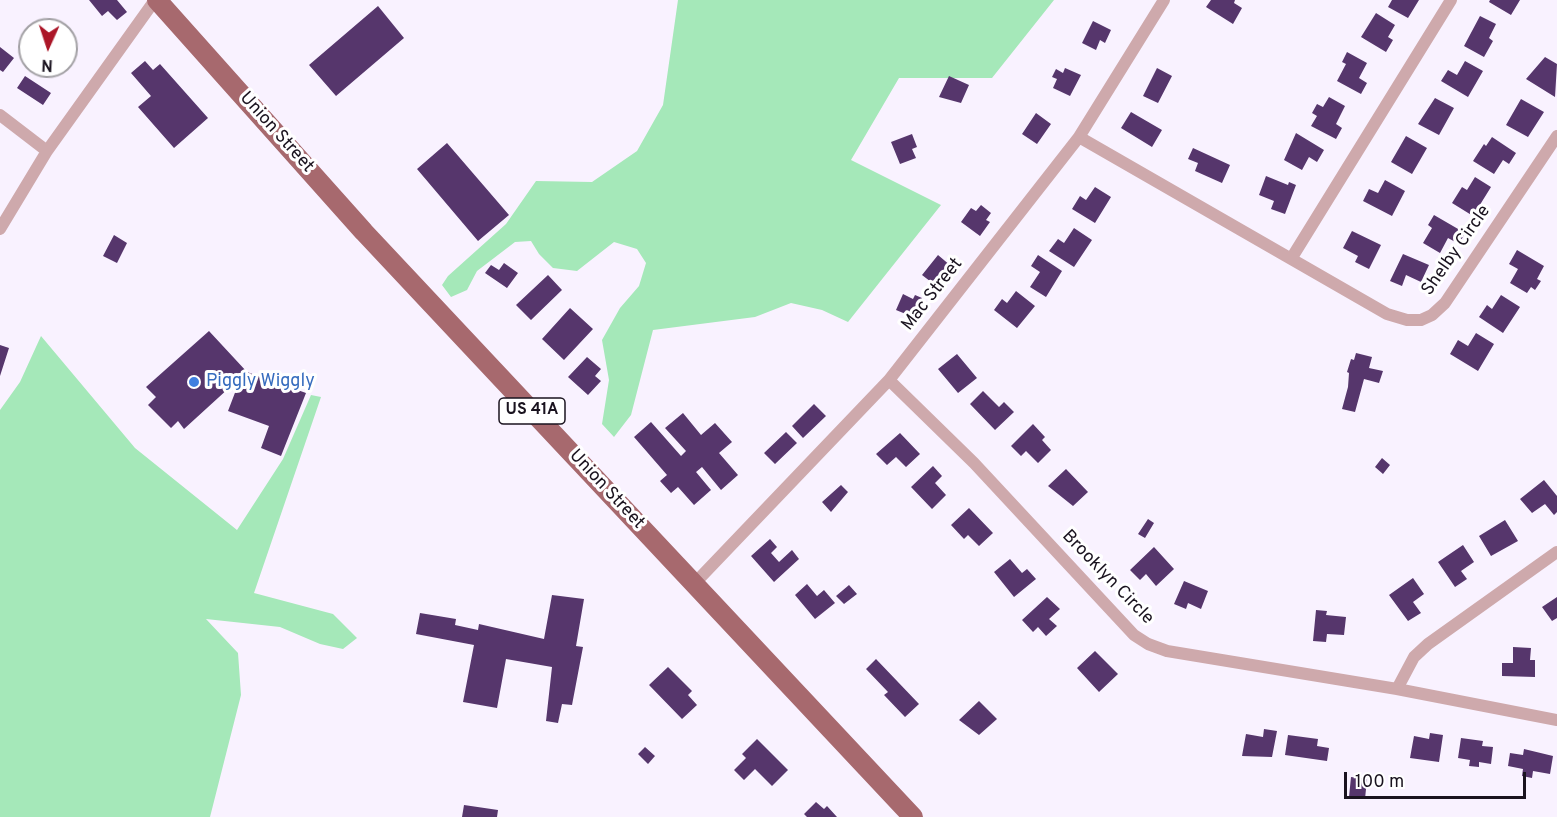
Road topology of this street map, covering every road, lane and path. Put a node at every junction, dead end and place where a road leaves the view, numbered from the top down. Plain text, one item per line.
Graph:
1 (156, 0) edge
2 (1164, 0) edge
3 (1451, 0) edge
4 (0, 115) edge
5 (1557, 136) edge
6 (1080, 137) junction
7 (47, 151) junction
8 (0, 229) edge
9 (1291, 259) junction
10 (889, 380) junction
11 (1557, 552) edge
12 (694, 584) junction
13 (1397, 689) junction
14 (1557, 720) edge
15 (913, 817) edge

1 - 7 street
1 - 12 main road, Union Street / US 41A
2 - 6 street, Mac Street
3 - 9 street
4 - 7 street
5 - 9 street, Shelby Circle
6 - 9 street, Shelby Circle
6 - 10 street, Mac Street
7 - 8 street
10 - 12 street, Mac Street
10 - 13 street, Brooklyn Circle
11 - 13 street
12 - 15 main road, Union Street / US 41A
13 - 14 street, Brooklyn Circle

